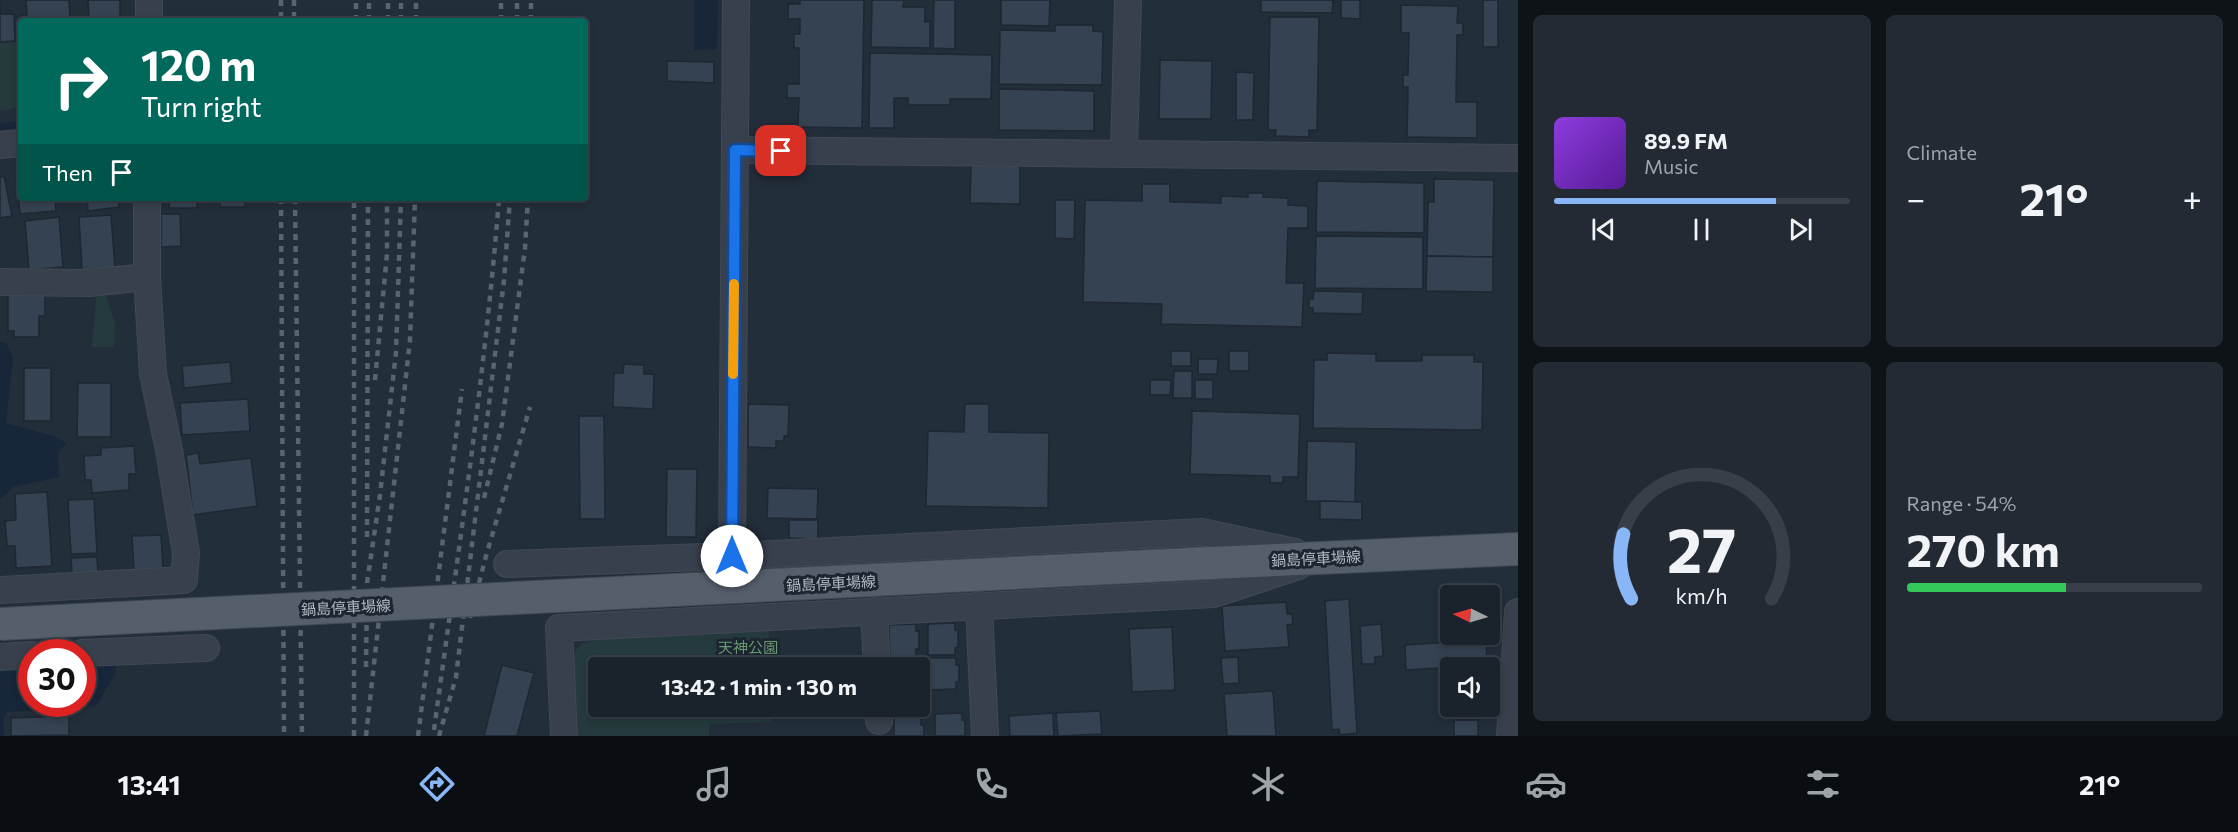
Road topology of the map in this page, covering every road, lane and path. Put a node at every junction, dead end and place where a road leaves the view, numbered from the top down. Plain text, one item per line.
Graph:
1 (149, 0) edge
2 (736, 0) edge
3 (1128, 0) edge
4 (149, 18) edge
5 (18, 142) edge
6 (0, 145) edge
7 (735, 150) junction
8 (1124, 154) junction
9 (1518, 158) edge
10 (147, 201) edge
11 (147, 277) junction
12 (0, 282) edge
13 (1518, 549) edge
14 (732, 556) junction
15 (1322, 558) junction
16 (507, 564) dead end
17 (0, 590) edge
18 (979, 605) junction
19 (874, 611) junction
20 (1518, 612) edge
21 (0, 624) edge
22 (206, 648) dead end
23 (96, 652) edge
24 (18, 656) edge
25 (0, 657) edge
26 (876, 657) edge
27 (564, 736) edge
28 (985, 736) edge
29 (1510, 736) edge

1 - 4 street
2 - 7 street
3 - 8 street
5 - 6 street
7 - 8 street
7 - 14 street
8 - 9 street
10 - 11 street
11 - 12 street
11 - 17 street
13 - 15 main road, 鍋島停車場線
14 - 15 street
14 - 16 street
15 - 18 street
15 - 21 main road, 鍋島停車場線, bridge
18 - 19 street
18 - 28 street
19 - 26 street
19 - 27 street
20 - 29 street
22 - 23 street
24 - 25 street

